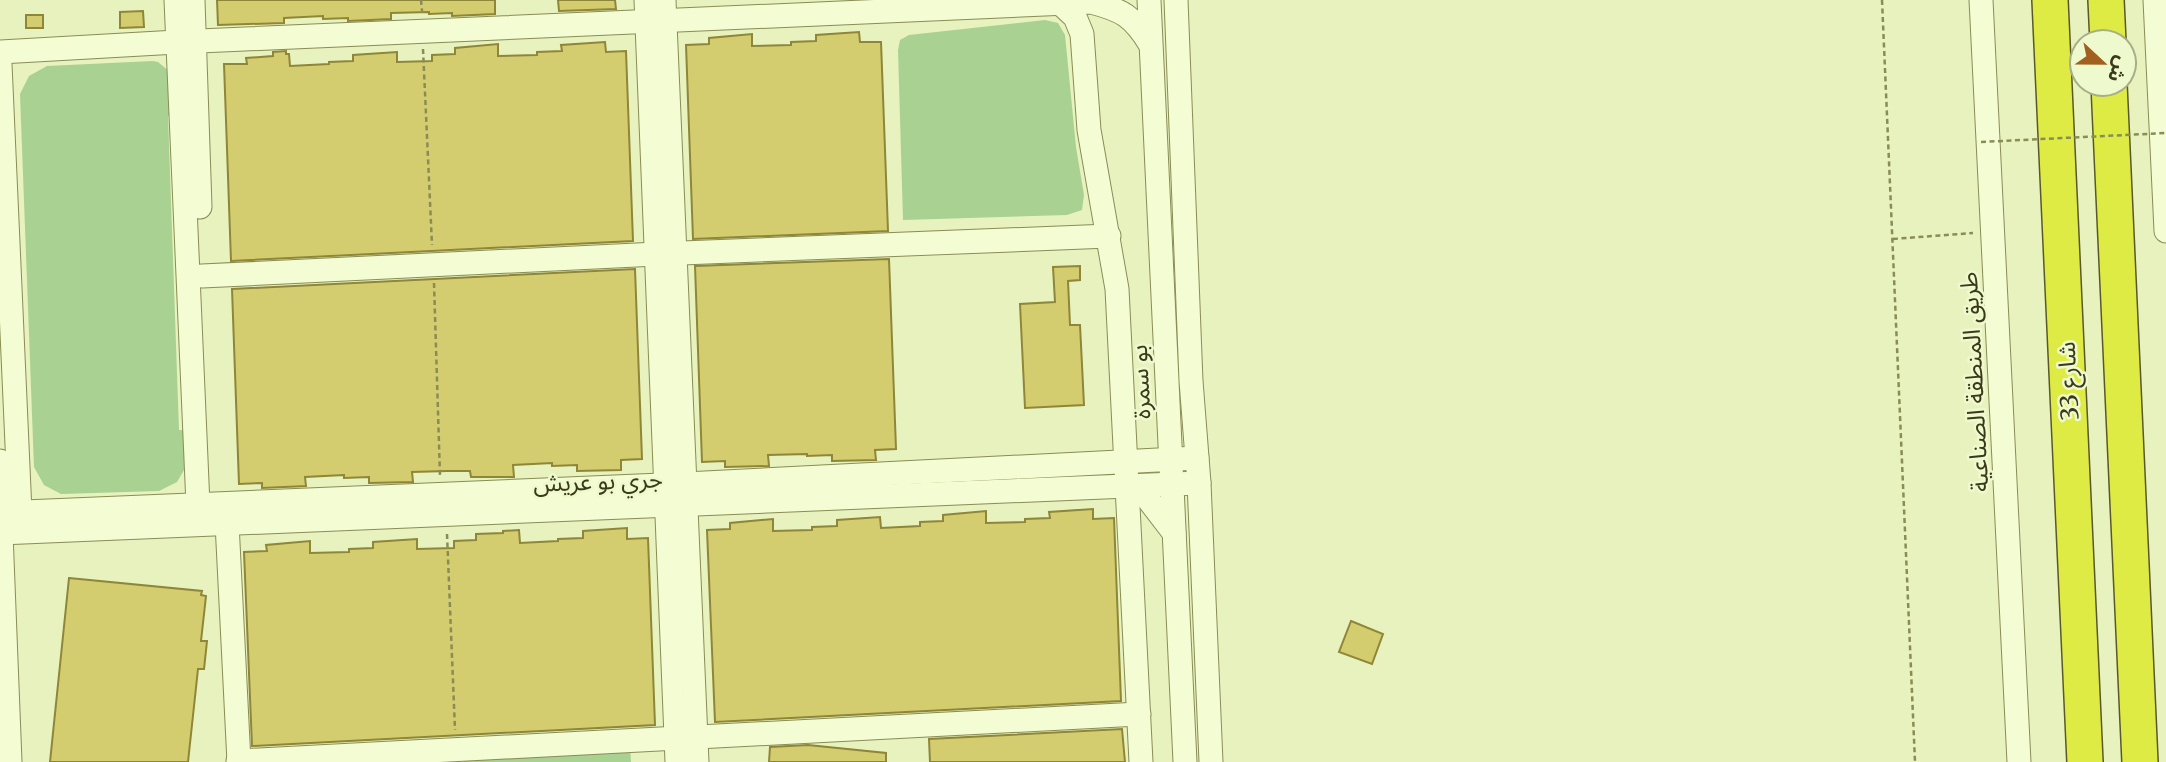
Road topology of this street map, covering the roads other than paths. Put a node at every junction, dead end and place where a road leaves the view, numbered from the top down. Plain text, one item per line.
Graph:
1 (176, 0) edge
2 (193, 0) edge
3 (1149, 0) edge
4 (1176, 0) edge
5 (1981, 0) edge
6 (2050, 0) edge
7 (2106, 0) edge
8 (2155, 0) edge
9 (1060, 3) junction
10 (656, 11) edge
11 (2107, 28) edge
12 (186, 42) junction
13 (1150, 44) junction
14 (0, 52) edge
15 (0, 64) edge
16 (2110, 98) edge
17 (2166, 231) edge
18 (1109, 236) junction
19 (666, 253) junction
20 (202, 276) junction
21 (5, 283) edge
22 (1168, 416) junction
23 (1197, 458) junction
24 (1171, 460) junction
25 (0, 461) edge
26 (1132, 461) junction
27 (1199, 483) junction
28 (1171, 484) junction
29 (1133, 486) junction
30 (676, 494) junction
31 (444, 503) junction
32 (205, 504) junction
33 (4, 521) edge
34 (227, 523) junction
35 (1174, 533) junction
36 (1139, 714) junction
37 (686, 738) junction
38 (239, 761) edge
39 (10, 762) edge
40 (677, 762) edge
41 (697, 762) edge
42 (1141, 762) edge
43 (1185, 762) edge
44 (1211, 762) edge
45 (2019, 762) edge
46 (2085, 762) edge
47 (2140, 762) edge

1 - 12 street
2 - 12 street
3 - 13 street, بو سمرة
4 - 23 street, بو سمرة
5 - 45 street, طريق المنطقة الصناعية
6 - 46 highway, شارع 33
7 - 11 highway
8 - 17 street
9 - 10 street
9 - 13 street
9 - 18 street
10 - 12 street
10 - 19 street
12 - 14 street
12 - 20 street
12 - 32 street
13 - 22 street, بو سمرة
15 - 21 street
16 - 47 highway
18 - 19 street
18 - 26 street
19 - 20 street
19 - 30 street
20 - 32 street
21 - 33 street
22 - 24 street, بو سمرة
22 - 26 street
23 - 24 street, جري بو عريش
23 - 27 street, بو سمرة
24 - 26 street, جري بو عريش
24 - 28 street, بو سمرة
25 - 33 street
26 - 29 street
26 - 30 street, جري بو عريش
27 - 28 street, جري بو عريش
27 - 44 street, بو سمرة
28 - 29 street, جري بو عريش
28 - 35 street, بو سمرة
29 - 30 street, جري بو عريش
29 - 35 street
29 - 36 street
30 - 31 street, جري بو عريش
30 - 37 street
31 - 32 street, جري بو عريش
31 - 34 street, جري بو عريش
32 - 33 street, جري بو عريش
33 - 34 street, جري بو عريش
33 - 39 street
34 - 38 street
35 - 43 street, بو سمرة
36 - 37 street
36 - 42 street
37 - 38 street
37 - 40 street
37 - 41 street

